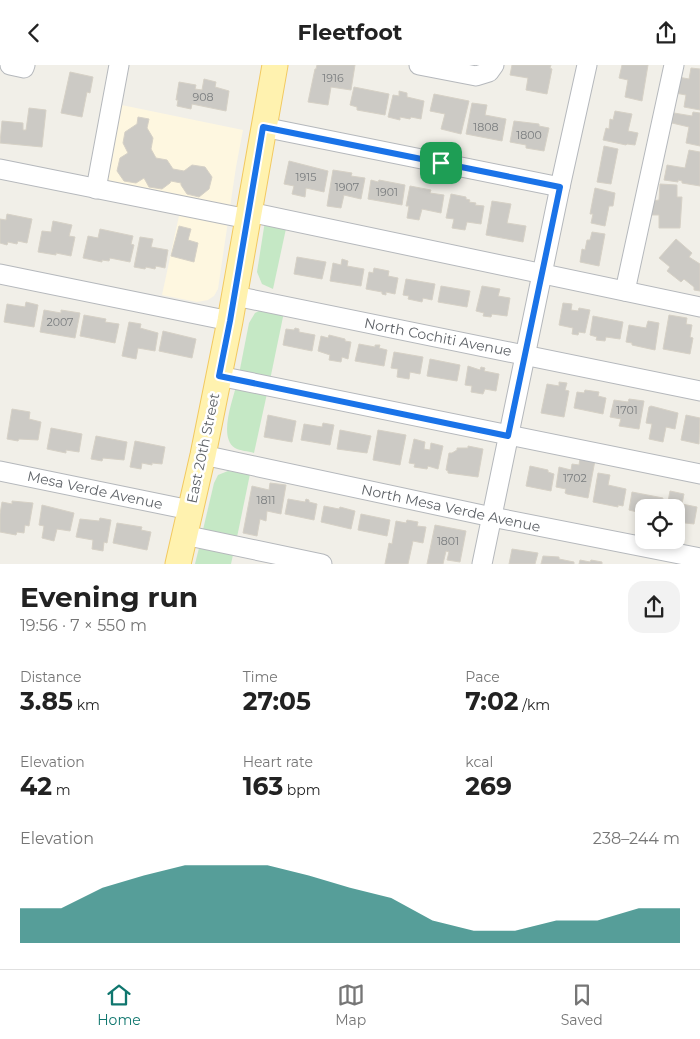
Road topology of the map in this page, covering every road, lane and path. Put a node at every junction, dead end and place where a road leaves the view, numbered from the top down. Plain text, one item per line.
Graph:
1 (10, 65) edge
2 (25, 65) edge
3 (120, 65) edge
4 (275, 65) edge
5 (419, 65) edge
6 (494, 65) edge
7 (587, 65) edge
8 (674, 65) edge
9 (263, 127) junction
10 (0, 169) edge
11 (560, 187) junction
12 (96, 189) junction
13 (248, 215) junction
14 (542, 273) junction
15 (0, 274) edge
16 (625, 291) junction
17 (235, 296) junction
18 (700, 307) edge
19 (230, 321) junction
20 (525, 354) junction
21 (219, 376) junction
22 (700, 391) edge
23 (508, 436) junction
24 (203, 455) junction
25 (0, 471) edge
26 (700, 474) edge
27 (190, 510) junction
28 (492, 517) junction
29 (184, 535) junction
30 (700, 558) edge
31 (178, 564) edge
32 (322, 564) edge
33 (482, 564) edge

1 - 2 street
3 - 12 street
4 - 9 main road, East 20th Street
5 - 6 street
7 - 11 street
8 - 16 street
9 - 11 street
9 - 13 main road, East 20th Street
10 - 12 street
11 - 14 street
12 - 13 street
13 - 14 street
13 - 17 main road, East 20th Street
14 - 16 street
14 - 20 street
15 - 19 street
16 - 18 street
17 - 19 main road, East 20th Street
17 - 20 street, North Cochiti Avenue
19 - 21 main road, East 20th Street
20 - 22 street, North Cochiti Avenue
20 - 23 street
21 - 23 street
21 - 24 main road, East 20th Street
23 - 26 street
23 - 28 street
24 - 27 main road, East 20th Street
24 - 28 street, North Mesa Verde Avenue
25 - 27 street, Mesa Verde Avenue
27 - 29 main road, East 20th Street
28 - 30 street, North Mesa Verde Avenue
28 - 33 street
29 - 31 main road, East 20th Street
29 - 32 street

